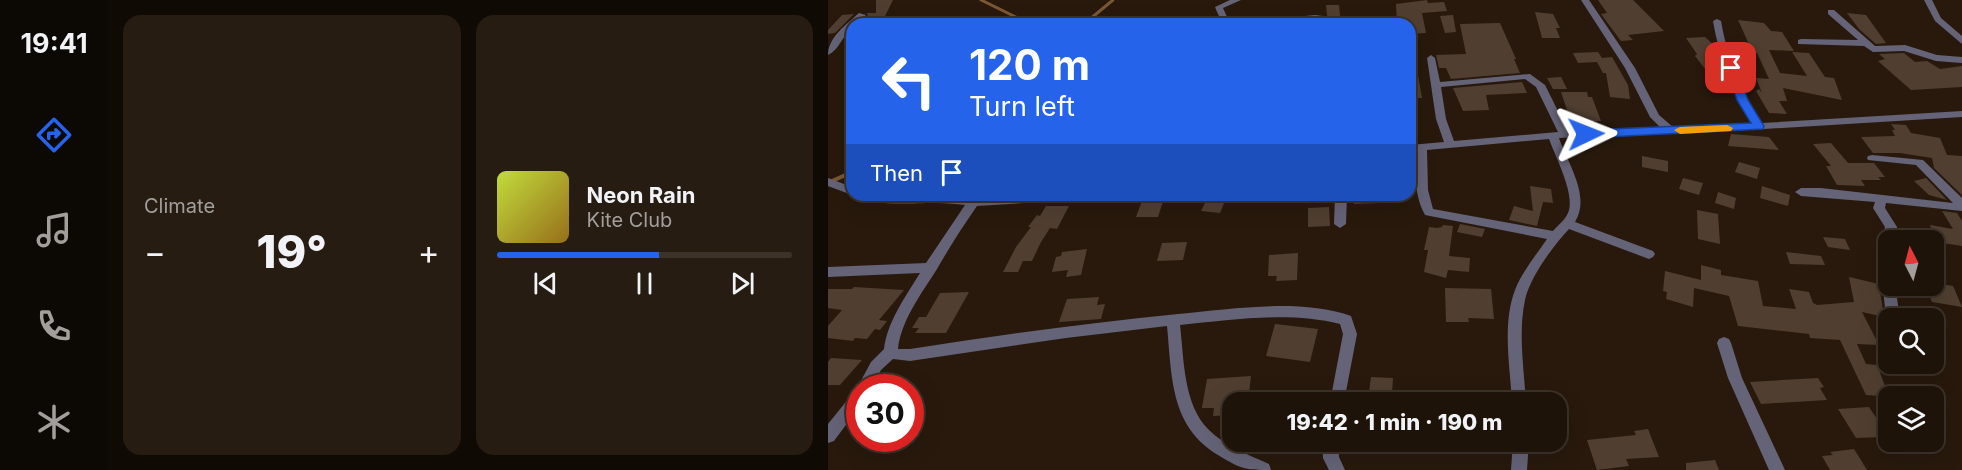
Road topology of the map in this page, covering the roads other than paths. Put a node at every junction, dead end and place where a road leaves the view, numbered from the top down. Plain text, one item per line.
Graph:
1 (1237, 0) edge
2 (1585, 0) edge
3 (1928, 0) edge
4 (1831, 12) dead end
5 (862, 15) dead end
6 (859, 18) edge
7 (1225, 18) edge
8 (1305, 18) edge
9 (1320, 18) edge
10 (1717, 21) dead end
11 (846, 30) edge
12 (838, 37) junction
13 (828, 39) edge
14 (1962, 41) edge
15 (1801, 42) dead end
16 (1864, 43) junction
17 (828, 52) edge
18 (1431, 58) dead end
19 (1962, 60) edge
20 (1437, 85) junction
21 (1962, 114) edge
22 (1759, 126) junction
23 (1670, 130) junction
24 (1559, 135) junction
25 (1450, 144) junction
26 (1416, 147) edge
27 (1872, 158) dead end
28 (828, 182) edge
29 (846, 188) edge
30 (1801, 192) dead end
31 (1881, 200) junction
32 (932, 201) edge
33 (990, 201) edge
34 (1341, 201) edge
35 (974, 202) junction
36 (1962, 206) edge
37 (1340, 224) dead end
38 (1568, 224) junction
39 (1890, 230) edge
40 (1556, 236) junction
41 (1649, 254) dead end
42 (931, 268) junction
43 (828, 272) edge
44 (1173, 321) junction
45 (1724, 343) dead end
46 (891, 352) junction
47 (871, 374) edge
48 (1339, 392) edge
49 (1519, 392) edge
50 (846, 412) edge
51 (828, 436) edge
52 (1331, 452) edge
53 (1520, 452) edge
54 (1263, 470) edge
55 (1337, 470) edge
56 (1519, 470) edge
57 (1777, 470) edge

1 - 7 street
2 - 23 street
3 - 14 street
4 - 16 street
5 - 6 street
8 - 9 street
10 - 22 street
11 - 12 street
12 - 13 street
12 - 17 street
15 - 16 street
16 - 19 street
18 - 20 street
20 - 24 street
20 - 25 street
21 - 22 street
22 - 23 street
23 - 24 street
24 - 25 street
24 - 38 street
25 - 26 street
26 - 40 street
27 - 36 street
28 - 29 street
30 - 31 street
31 - 36 street
31 - 39 street
32 - 35 street
33 - 35 street
34 - 37 street
35 - 42 street
38 - 40 street
38 - 41 street
40 - 49 street
42 - 43 street
42 - 46 street
44 - 46 street
44 - 48 street
44 - 54 street
45 - 57 street
46 - 47 street
50 - 51 street
52 - 55 street
53 - 56 street

